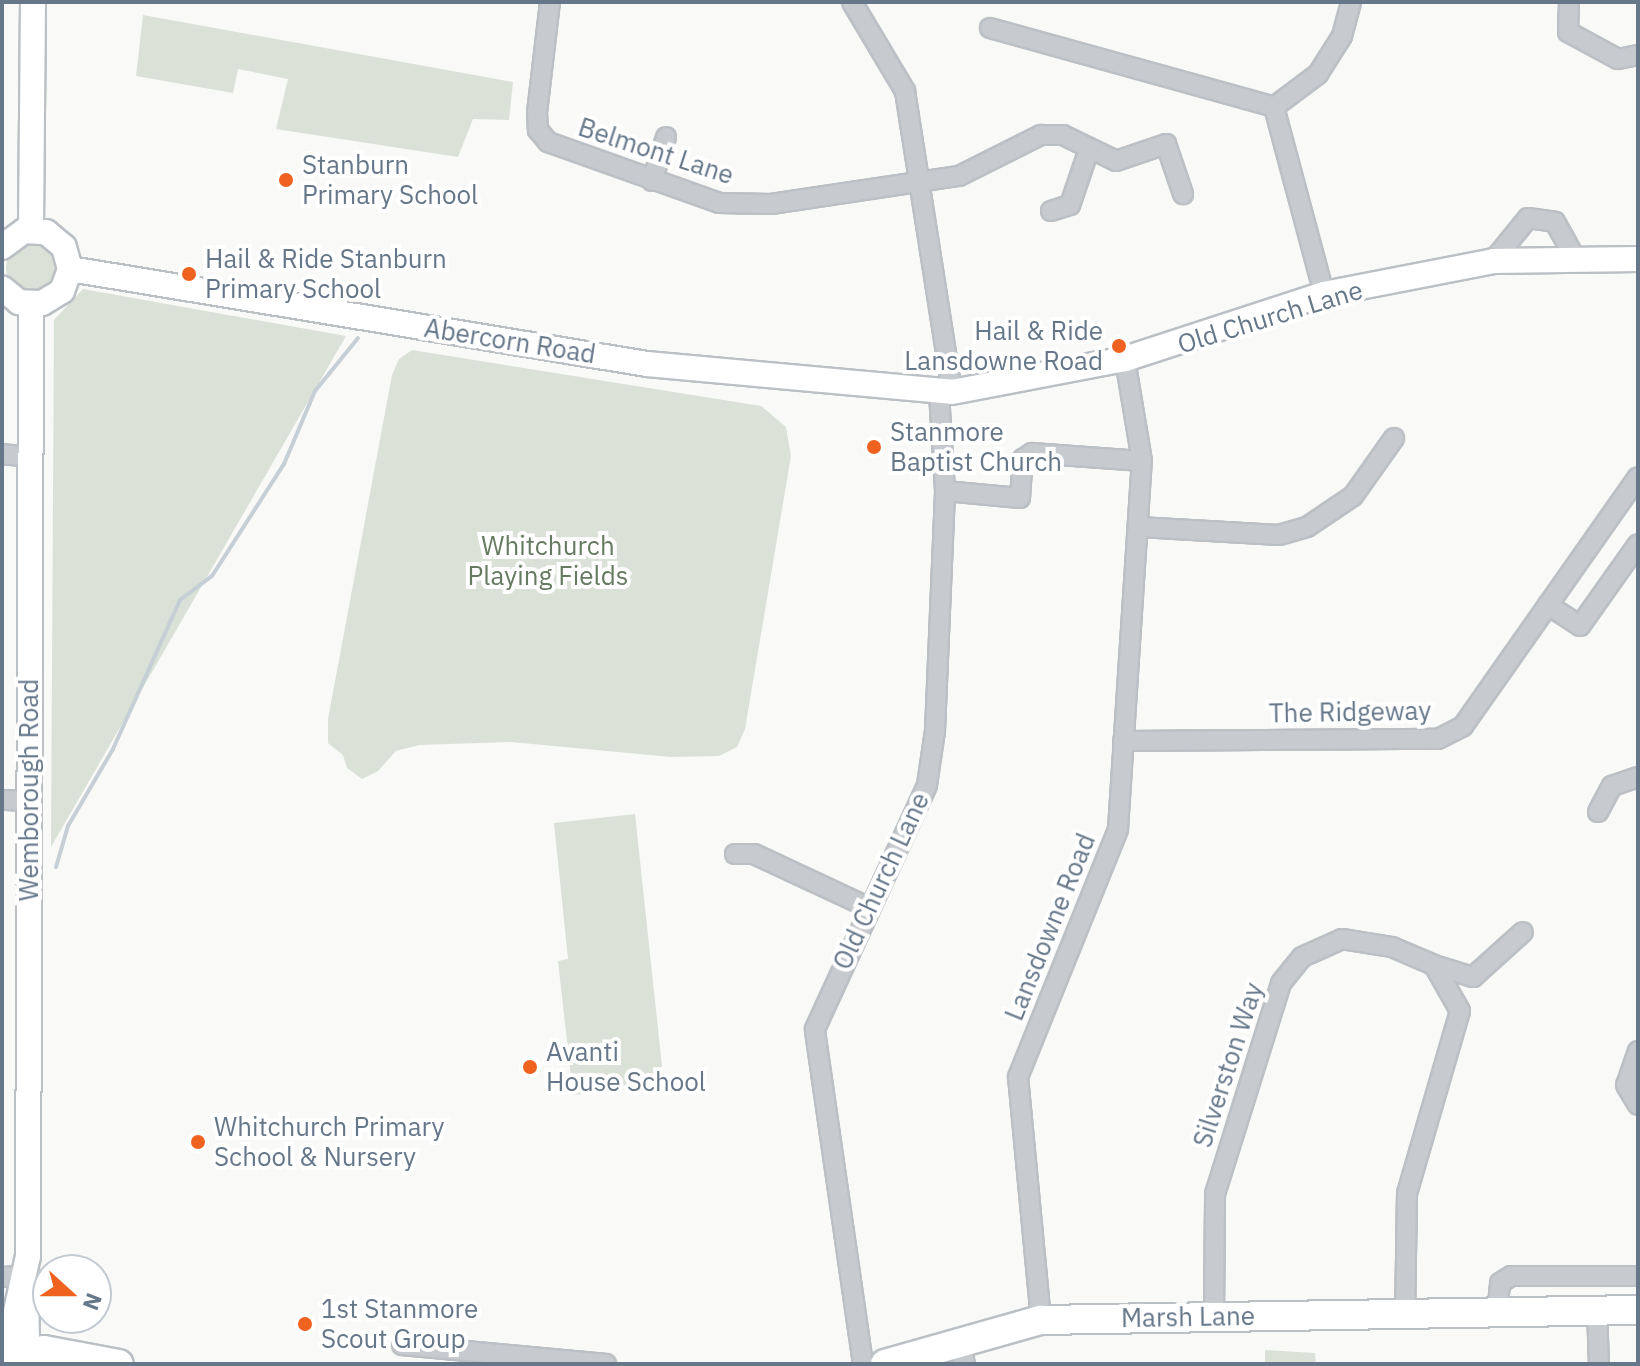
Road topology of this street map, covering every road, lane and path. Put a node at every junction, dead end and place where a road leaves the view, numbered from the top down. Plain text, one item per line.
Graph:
1 (33, 2) edge
2 (550, 2) edge
3 (852, 2) edge
4 (1351, 2) edge
5 (1569, 2) edge
6 (990, 28) dead end
7 (1638, 55) edge
8 (1274, 107) junction
9 (666, 137) dead end
10 (1088, 152) junction
11 (652, 181) junction
12 (919, 184) junction
13 (1183, 194) dead end
14 (1051, 211) dead end
15 (31, 230) junction
16 (2, 247) edge
17 (1575, 258) junction
18 (1638, 259) edge
19 (1493, 261) junction
20 (70, 269) junction
21 (2, 288) edge
22 (1324, 294) junction
23 (31, 304) junction
24 (1125, 359) junction
25 (946, 392) junction
26 (1394, 438) dead end
27 (2, 454) edge
28 (31, 457) junction
29 (1142, 461) junction
30 (1638, 477) edge
31 (945, 491) junction
32 (1139, 527) junction
33 (1638, 544) edge
34 (1548, 605) junction
35 (1123, 741) junction
36 (1638, 777) edge
37 (2, 800) edge
38 (30, 801) junction
39 (1598, 812) dead end
40 (735, 854) dead end
41 (870, 908) junction
42 (1523, 932) dead end
43 (1434, 965) junction
44 (1473, 977) junction
45 (1460, 1011) junction
46 (1638, 1051) edge
47 (1638, 1105) edge
48 (13, 1276) edge
49 (1638, 1276) edge
50 (1597, 1310) junction
51 (1638, 1310) edge
52 (1497, 1313) junction
53 (1405, 1315) junction
54 (1214, 1316) junction
55 (1041, 1320) junction
56 (402, 1345) dead end
57 (963, 1352) edge
58 (14, 1361) edge
59 (541, 1361) edge
60 (106, 1363) edge
61 (606, 1364) edge
62 (863, 1364) edge
63 (885, 1364) edge
64 (1599, 1364) edge

1 - 15 street
2 - 11 street, Belmont Lane
3 - 12 street
4 - 8 street
5 - 7 street
6 - 8 street
8 - 22 street
9 - 11 street
10 - 12 street, Belmont Lane
10 - 13 street, Belmont Lane
10 - 14 street
11 - 12 street, Belmont Lane
12 - 25 street
15 - 16 street
15 - 20 street
17 - 18 street, Old Church Lane
17 - 19 street, Old Church Lane
17 - 19 street
19 - 22 street, Old Church Lane
20 - 23 street
20 - 25 street, Abercorn Road
21 - 23 street
22 - 24 street, Old Church Lane
23 - 28 street, Wemborough Road
24 - 25 street, Old Church Lane
24 - 29 street, Lansdowne Road
25 - 31 street, Old Church Lane
26 - 32 street
27 - 28 street
28 - 38 street, Wemborough Road
29 - 31 street
29 - 32 street, Lansdowne Road
30 - 34 street, The Ridgeway
31 - 41 street, Old Church Lane
32 - 35 street, Lansdowne Road
33 - 34 street
34 - 35 street, The Ridgeway
35 - 55 street, Lansdowne Road
36 - 39 street
37 - 38 street
38 - 48 street, Wemborough Road
40 - 41 street
41 - 62 street, Old Church Lane
42 - 44 street
43 - 44 street, Silverston Way
43 - 45 street
43 - 54 street, Silverston Way
44 - 45 street
45 - 53 street
46 - 47 street
48 - 58 street, Wemborough Road
49 - 52 street
50 - 51 main road, Marsh Lane
50 - 52 main road, Marsh Lane
50 - 64 street
52 - 53 main road, Marsh Lane
53 - 54 main road, Marsh Lane
54 - 55 main road, Marsh Lane
55 - 57 main road, Marsh Lane
56 - 59 street
57 - 63 main road, Marsh Lane
58 - 60 main road
59 - 61 street

